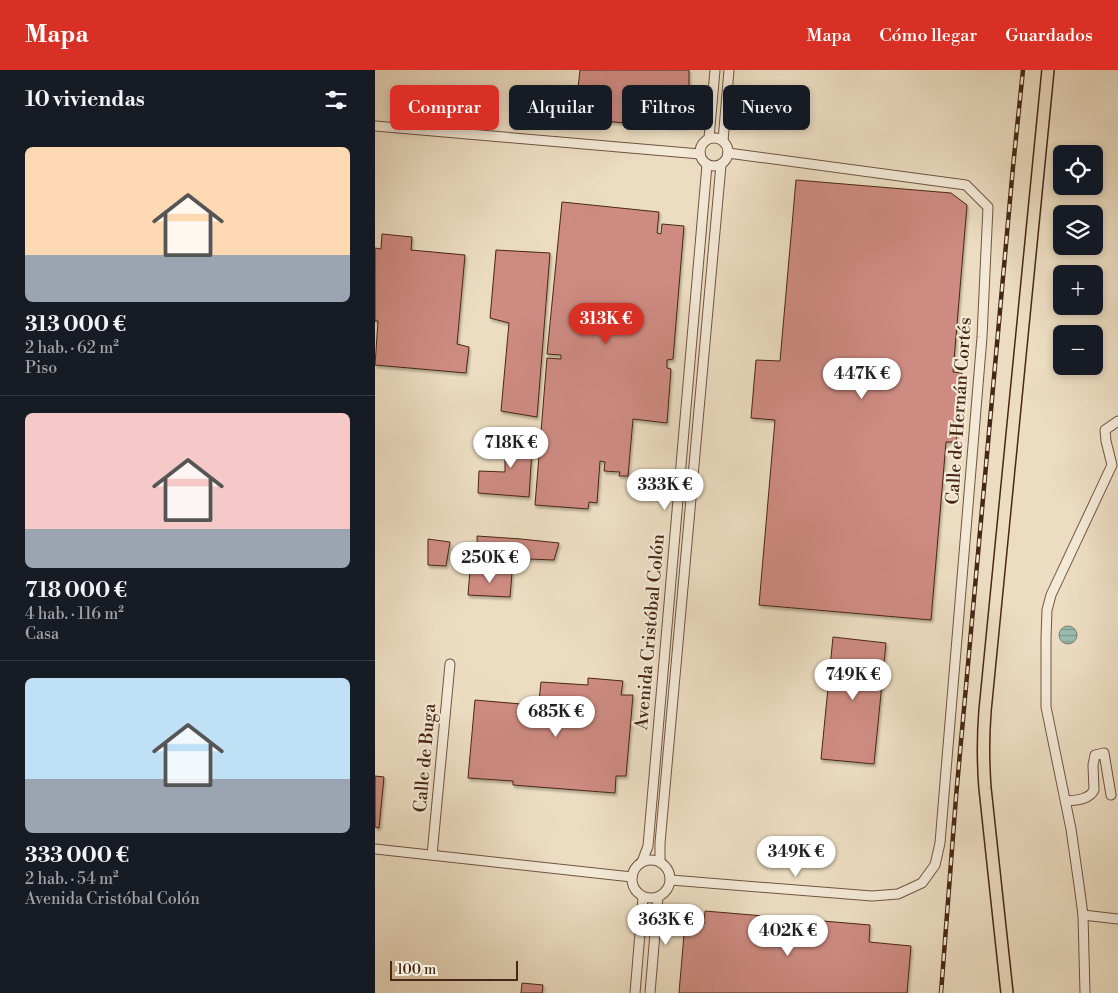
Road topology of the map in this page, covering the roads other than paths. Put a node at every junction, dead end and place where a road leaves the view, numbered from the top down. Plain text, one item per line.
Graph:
1 (715, 70) edge
2 (729, 70) edge
3 (1048, 70) edge
4 (375, 126) edge
5 (709, 138) junction
6 (723, 141) junction
7 (728, 153) junction
8 (700, 154) junction
9 (707, 165) junction
10 (721, 165) junction
11 (1118, 421) edge
12 (450, 664) dead end
13 (1111, 795) dead end
14 (1065, 802) junction
15 (375, 849) edge
16 (432, 855) junction
17 (643, 862) junction
18 (660, 862) junction
19 (632, 876) junction
20 (671, 880) junction
21 (643, 896) junction
22 (659, 897) junction
23 (1083, 915) junction
24 (1118, 919) edge
25 (1007, 992) edge
26 (635, 993) edge
27 (650, 993) edge
28 (1085, 993) edge

1 - 5 street
2 - 6 street
3 - 25 main road
4 - 8 street
5 - 6 street
5 - 8 street
6 - 7 street
7 - 10 street
7 - 20 street, Calle de Hernán Cortés
8 - 9 street
9 - 10 street
9 - 17 street, Avenida Cristóbal Colón
10 - 18 street, Avenida Cristóbal Colón
11 - 14 street
12 - 16 street, Calle de Buga
13 - 14 street
14 - 23 street
15 - 16 street
16 - 19 street
17 - 18 street
17 - 19 street
18 - 20 street
19 - 21 street
20 - 22 street
21 - 22 street
21 - 26 street
22 - 27 street
23 - 24 street
23 - 28 street

